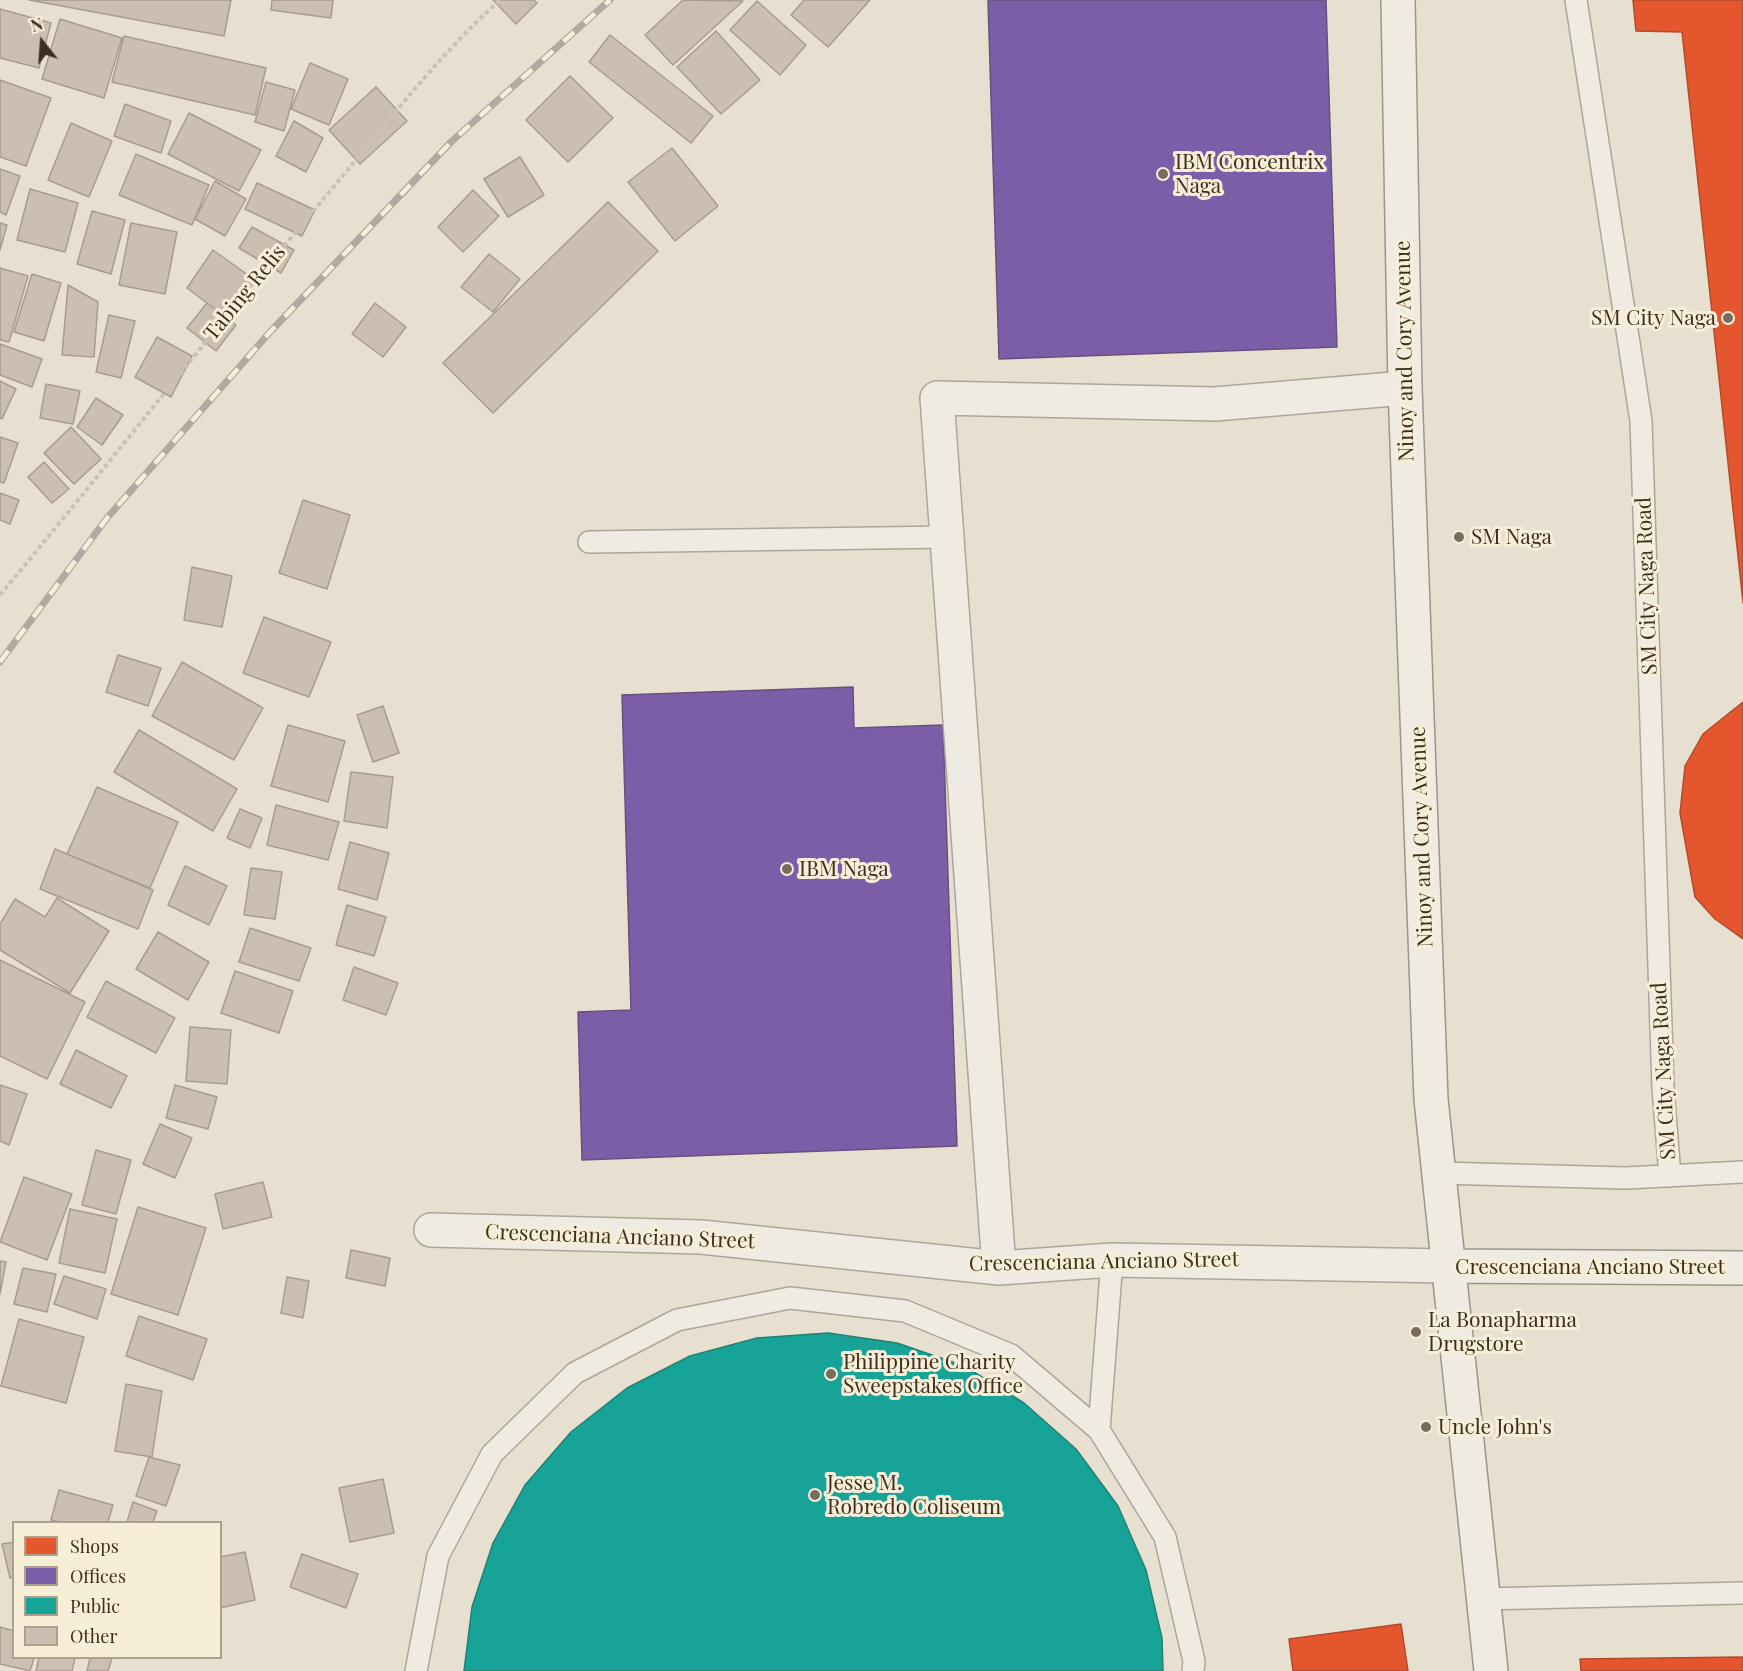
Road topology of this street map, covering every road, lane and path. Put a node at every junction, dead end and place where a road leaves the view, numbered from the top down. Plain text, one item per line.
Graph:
1 (500, 0) edge
2 (1398, 0) edge
3 (1576, 0) edge
4 (1406, 388) junction
5 (949, 537) junction
6 (589, 542) dead end
7 (0, 595) edge
8 (1743, 1172) edge
9 (1439, 1173) junction
10 (1670, 1176) junction
11 (431, 1230) dead end
12 (1112, 1260) junction
13 (1448, 1266) junction
14 (999, 1268) junction
15 (1743, 1268) edge
16 (1099, 1430) junction
17 (1743, 1593) edge
18 (1482, 1599) junction
19 (416, 1671) edge
20 (1192, 1671) edge
21 (1491, 1671) edge

1 - 7 path, Tabing Relis
2 - 4 street, Ninoy and Cory Avenue
3 - 10 lane, SM City Naga Road
4 - 5 street
4 - 9 street, Ninoy and Cory Avenue
5 - 6 lane
5 - 14 street
8 - 10 lane, SM City Naga Road
9 - 10 lane, SM City Naga Road
9 - 13 street, Ninoy and Cory Avenue
11 - 14 street, Crescenciana Anciano Street
12 - 13 street, Crescenciana Anciano Street
12 - 14 street, Crescenciana Anciano Street
12 - 16 lane
13 - 15 street, Crescenciana Anciano Street
13 - 18 street, Ninoy and Cory Avenue
16 - 19 lane
16 - 20 lane
17 - 18 lane
18 - 21 street, Ninoy and Cory Avenue

